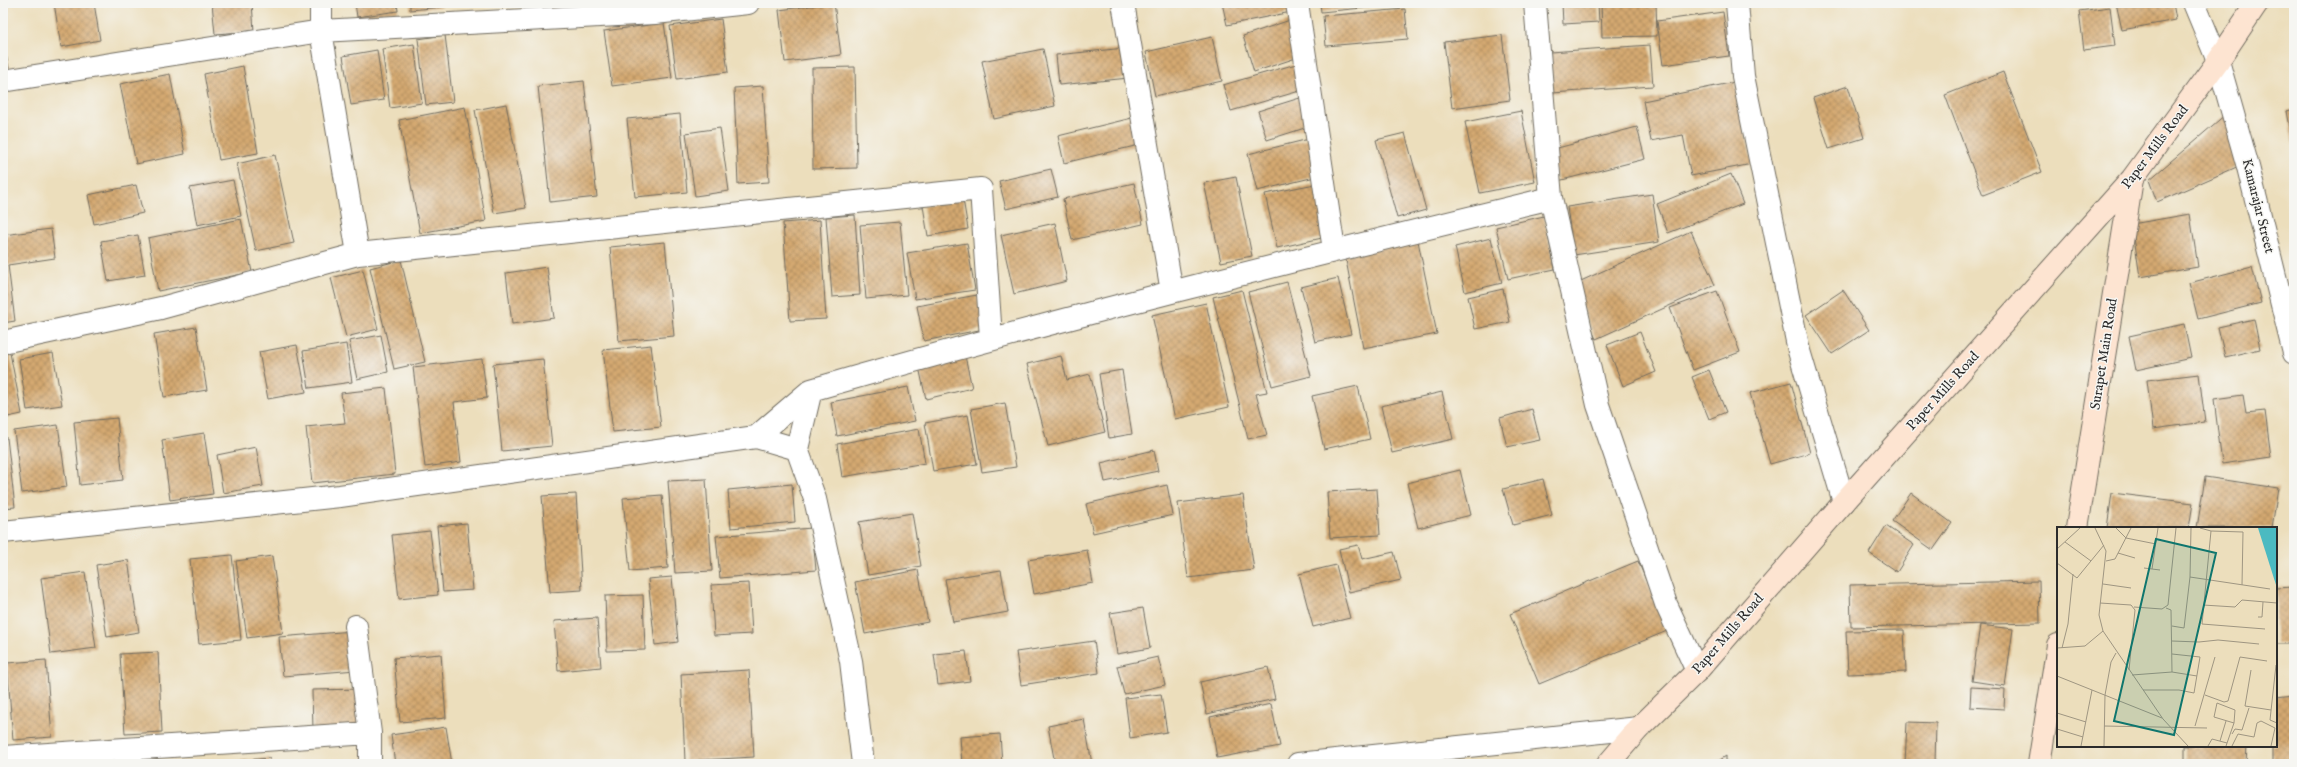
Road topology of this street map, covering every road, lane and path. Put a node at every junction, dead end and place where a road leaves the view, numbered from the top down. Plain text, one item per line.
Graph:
1 (321, 3) edge
2 (748, 3) edge
3 (1123, 3) edge
4 (1297, 3) edge
5 (1535, 3) edge
6 (1737, 3) edge
7 (2194, 3) edge
8 (2257, 3) edge
9 (655, 8) edge
10 (321, 31) junction
11 (2218, 61) junction
12 (3, 81) edge
13 (2132, 179) junction
14 (1551, 198) junction
15 (1334, 250) junction
16 (358, 254) junction
17 (1172, 292) junction
18 (991, 338) junction
19 (3, 342) edge
20 (2294, 353) edge
21 (811, 390) junction
22 (756, 437) junction
23 (797, 449) junction
24 (1844, 502) junction
25 (2077, 527) edge
26 (3, 532) edge
27 (356, 626) dead end
28 (2057, 651) edge
29 (1697, 671) junction
30 (1639, 728) junction
31 (370, 733) junction
32 (3, 757) edge
33 (58, 758) edge
34 (370, 764) edge
35 (863, 764) edge
36 (1298, 764) edge
37 (1608, 764) edge
38 (2039, 764) edge

1 - 10 street
2 - 9 street
3 - 17 street
4 - 15 street
5 - 14 street
6 - 24 street
7 - 11 street, Kamarajar Street
8 - 11 main road, Paper Mills Road
9 - 10 street
10 - 12 street
10 - 16 street
11 - 13 main road, Paper Mills Road
11 - 20 street, Kamarajar Street
13 - 24 main road, Paper Mills Road
13 - 25 main road, Surapet Main Road
14 - 15 street
14 - 29 street
15 - 17 street
16 - 18 street
16 - 19 street
17 - 18 street
18 - 21 street
21 - 22 street
21 - 23 street
22 - 23 street
22 - 26 street
23 - 35 street
24 - 29 main road, Paper Mills Road
27 - 31 street
28 - 38 main road
29 - 30 main road, Paper Mills Road
30 - 36 street
30 - 37 main road, Paper Mills Road
31 - 33 street
31 - 34 street
32 - 33 street

